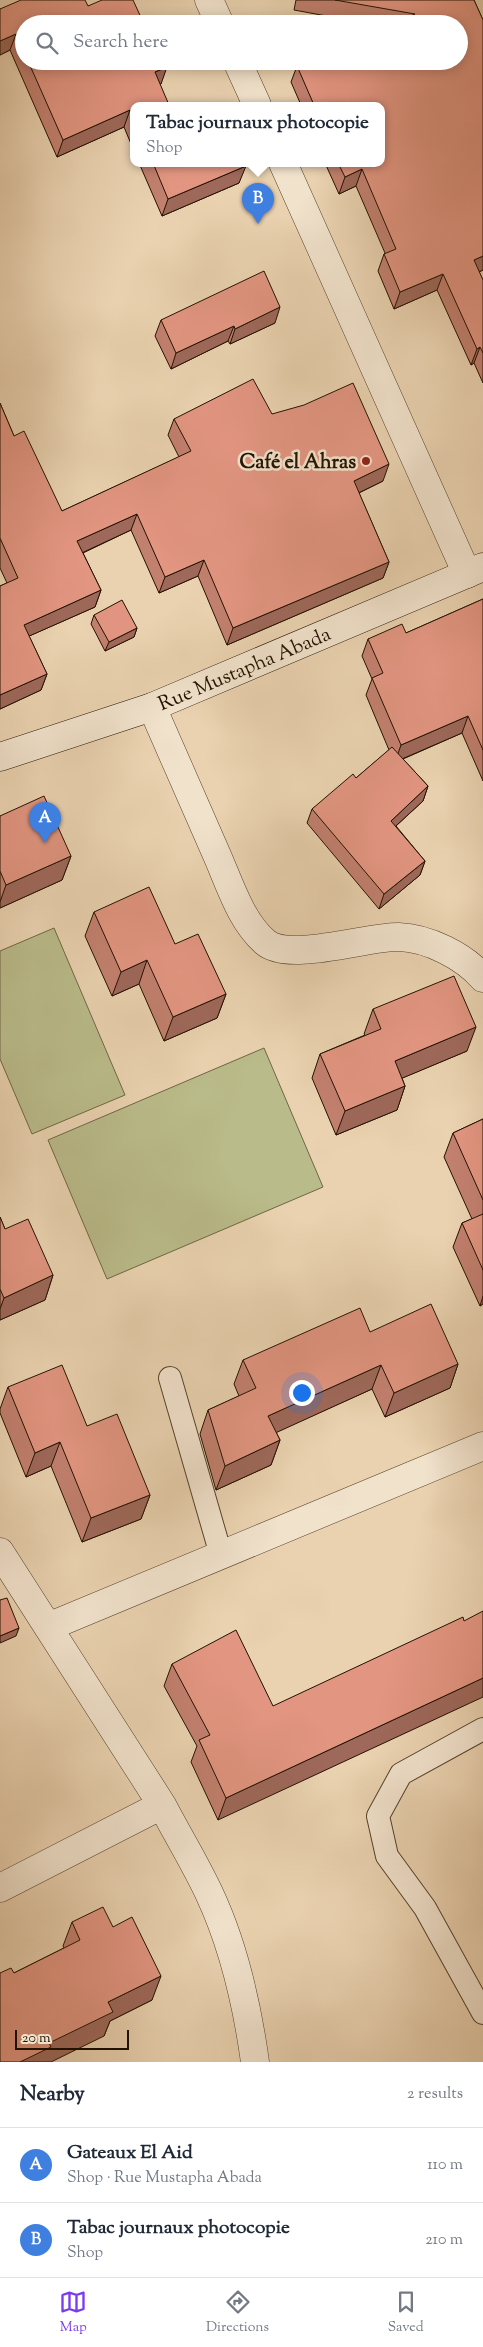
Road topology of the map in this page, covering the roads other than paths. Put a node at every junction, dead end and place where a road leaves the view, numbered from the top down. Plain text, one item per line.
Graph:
1 (210, 0) edge
2 (216, 15) edge
3 (241, 70) edge
4 (256, 102) edge
5 (284, 167) edge
6 (475, 570) edge
7 (152, 707) junction
8 (0, 757) edge
9 (483, 978) edge
10 (170, 1378) dead end
11 (483, 1446) edge
12 (0, 1552) edge
13 (221, 1555) junction
14 (48, 1627) junction
15 (483, 1729) edge
16 (162, 1805) junction
17 (0, 1888) edge
18 (483, 2013) edge
19 (255, 2062) edge

1 - 2 street
3 - 4 street
5 - 6 street
6 - 7 street, Rue Mustapha Abada
7 - 8 street, Rue Mustapha Abada
7 - 9 street
10 - 13 lane
11 - 13 street
12 - 14 street
13 - 14 street
14 - 16 street
15 - 18 lane
16 - 17 street
16 - 19 street

